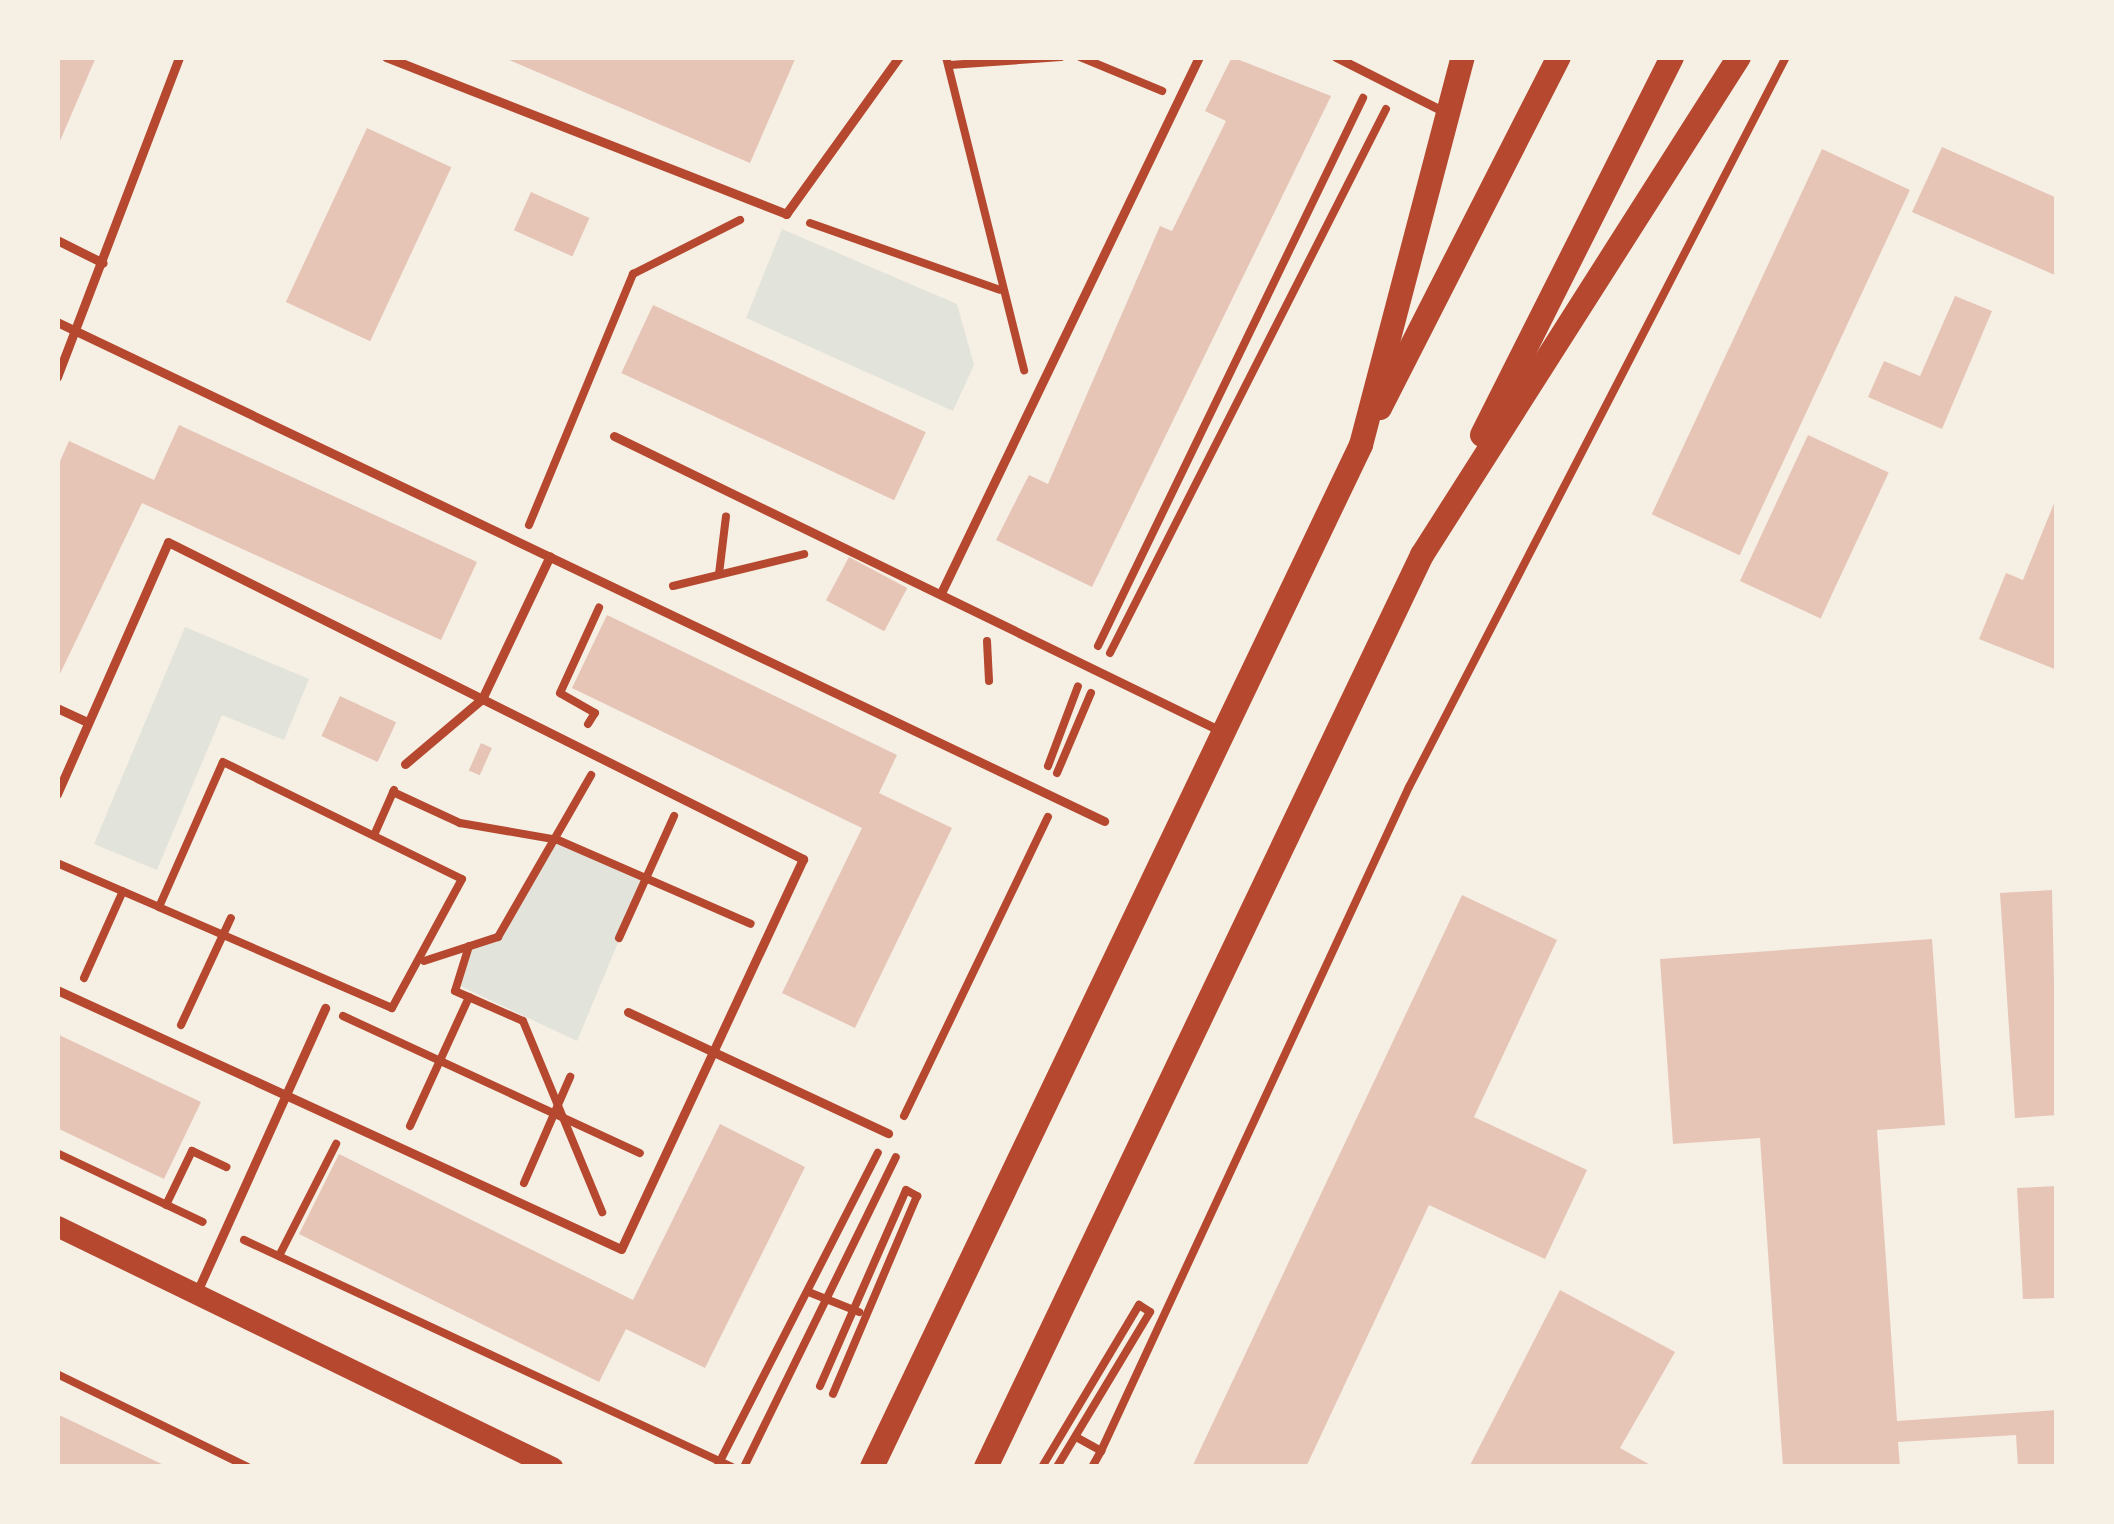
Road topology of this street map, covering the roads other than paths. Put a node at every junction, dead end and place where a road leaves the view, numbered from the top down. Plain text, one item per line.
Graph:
1 (179, 57) edge
2 (386, 57) edge
3 (899, 57) edge
4 (1199, 57) edge
5 (1336, 57) edge
6 (1463, 57) edge
7 (1559, 57) edge
8 (1672, 57) edge
9 (1739, 57) edge
10 (1441, 110) junction
11 (57, 240) edge
12 (103, 263) junction
13 (57, 322) edge
14 (78, 332) junction
15 (57, 377) edge
16 (614, 436) dead end
17 (1361, 445) junction
18 (550, 556) junction
19 (1422, 556) junction
20 (941, 592) junction
21 (482, 699) junction
22 (57, 708) edge
23 (87, 722) junction
24 (1224, 732) junction
25 (405, 764) road end
26 (57, 794) edge
27 (1103, 820) dead end
28 (57, 990) edge
29 (325, 1008) road end
30 (628, 1012) dead end
31 (714, 1050) junction
32 (289, 1095) junction
33 (888, 1132) road end
34 (57, 1226) edge
35 (196, 1294) junction
36 (552, 1467) edge
37 (872, 1467) edge
38 (986, 1467) edge

1 - 12 lane
2 - 3 lane
4 - 20 lane
5 - 10 lane
6 - 10 main road
7 - 17 main road
8 - 19 main road
9 - 19 main road
10 - 17 main road
11 - 12 lane
12 - 14 lane
13 - 14 lane
14 - 15 lane
14 - 18 lane
16 - 20 lane
17 - 24 main road
18 - 21 lane
18 - 27 lane
19 - 38 main road
20 - 24 lane
21 - 23 lane
21 - 25 lane
21 - 31 lane
22 - 23 lane
23 - 26 lane
24 - 37 main road
28 - 32 lane
29 - 32 lane
30 - 31 lane
31 - 32 lane
31 - 33 lane
32 - 35 lane
34 - 35 street
35 - 36 street

